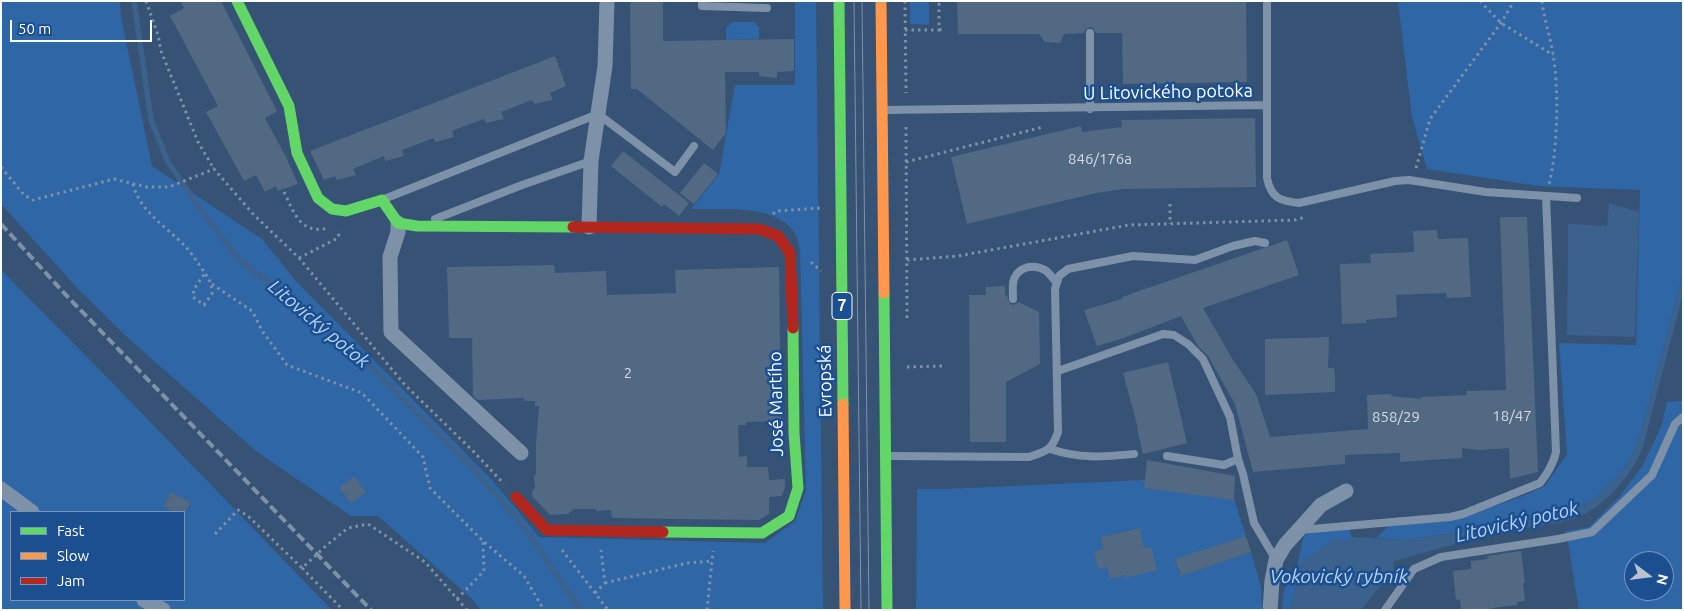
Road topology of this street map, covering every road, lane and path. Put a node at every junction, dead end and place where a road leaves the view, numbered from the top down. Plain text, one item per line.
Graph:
1 (146, 1) edge
2 (237, 1) edge
3 (607, 1) edge
4 (702, 1) edge
5 (839, 1) edge
6 (881, 1) edge
7 (904, 1) edge
8 (940, 1) edge
9 (1268, 1) edge
10 (1480, 1) edge
11 (1514, 1) edge
12 (1542, 1) edge
13 (767, 8) dead end
14 (1501, 23) junction
15 (905, 30) junction
16 (939, 30) junction
17 (945, 30) dead end
18 (1090, 33) dead end
19 (1553, 55) junction
20 (906, 93) dead end
21 (1267, 105) junction
22 (1090, 109) junction
23 (882, 110) junction
24 (598, 114) junction
25 (1043, 127) dead end
26 (694, 146) dead end
27 (592, 161) junction
28 (906, 162) dead end
29 (1, 167) edge
30 (1416, 168) dead end
31 (214, 169) junction
32 (133, 184) junction
33 (284, 192) dead end
34 (1546, 196) junction
35 (1577, 198) dead end
36 (382, 200) junction
37 (1170, 204) dead end
38 (828, 208) dead end
39 (346, 211) junction
40 (1313, 214) dead end
41 (343, 223) junction
42 (398, 223) junction
43 (1170, 224) junction
44 (416, 226) junction
45 (589, 227) junction
46 (759, 229) junction
47 (1265, 243) dead end
48 (299, 258) junction
49 (907, 260) dead end
50 (205, 274) junction
51 (1056, 282) junction
52 (212, 284) junction
53 (1013, 299) dead end
54 (942, 366) dead end
55 (907, 367) dead end
56 (1058, 371) junction
57 (1683, 417) edge
58 (1050, 449) junction
59 (521, 453) dead end
60 (1134, 454) dead end
61 (886, 456) junction
62 (1167, 456) dead end
63 (1238, 459) junction
64 (1, 489) edge
65 (1346, 491) dead end
66 (516, 497) joint
67 (31, 511) edge
68 (547, 530) junction
69 (1298, 530) junction
70 (599, 531) junction
71 (715, 532) junction
72 (215, 534) dead end
73 (483, 541) junction
74 (1276, 560) junction
75 (712, 561) junction
76 (302, 568) junction
77 (604, 583) junction
78 (595, 593) junction
79 (457, 599) junction
80 (146, 601) edge
81 (163, 610) edge
82 (343, 610) edge
83 (466, 610) edge
84 (544, 610) edge
85 (608, 610) edge
86 (707, 610) edge
87 (845, 610) edge
88 (887, 610) edge
89 (1270, 610) edge
90 (1385, 610) edge

1 - 31 path
2 - 39 street
3 - 24 street
4 - 13 lane
5 - 87 street, Evropská / 7
6 - 23 street
7 - 15 path
8 - 16 path
9 - 21 lane
10 - 14 path
11 - 14 path
12 - 19 path
14 - 19 path
14 - 30 path
15 - 16 path
15 - 20 path
16 - 17 path
18 - 22 lane
19 - 34 path
21 - 22 lane, U Litovického potoka
21 - 34 lane, U Litovického potoka
22 - 23 lane, U Litovického potoka
23 - 61 street
24 - 26 lane
24 - 27 street
24 - 36 lane
25 - 28 path
27 - 44 lane
27 - 45 street
29 - 32 path
31 - 32 path
31 - 48 path
32 - 50 path
33 - 41 path
34 - 35 lane, U Litovického potoka
34 - 69 lane
36 - 39 street
36 - 42 street
37 - 43 path
38 - 46 path
39 - 41 path
40 - 43 path
41 - 48 path
42 - 44 street, José Martího
42 - 59 street
43 - 49 path
44 - 45 street, José Martího
45 - 46 street, José Martího
46 - 71 street, José Martího
47 - 51 lane
48 - 66 path
50 - 52 path
50 - 52 path
51 - 53 lane
51 - 56 lane
52 - 73 path
54 - 55 path
56 - 58 lane
56 - 63 lane
57 - 90 lane
58 - 60 lane
58 - 61 lane
61 - 88 street
62 - 63 lane
63 - 74 lane
64 - 67 street
65 - 69 street
66 - 68 street
68 - 70 street, José Martího
68 - 78 path
69 - 74 street
70 - 71 street, José Martího
70 - 77 path
71 - 75 path
72 - 76 path
73 - 79 path
73 - 84 path
74 - 89 street
75 - 77 path
75 - 86 path
76 - 79 path
76 - 82 path
77 - 78 path
78 - 85 path
79 - 83 path
80 - 81 street

